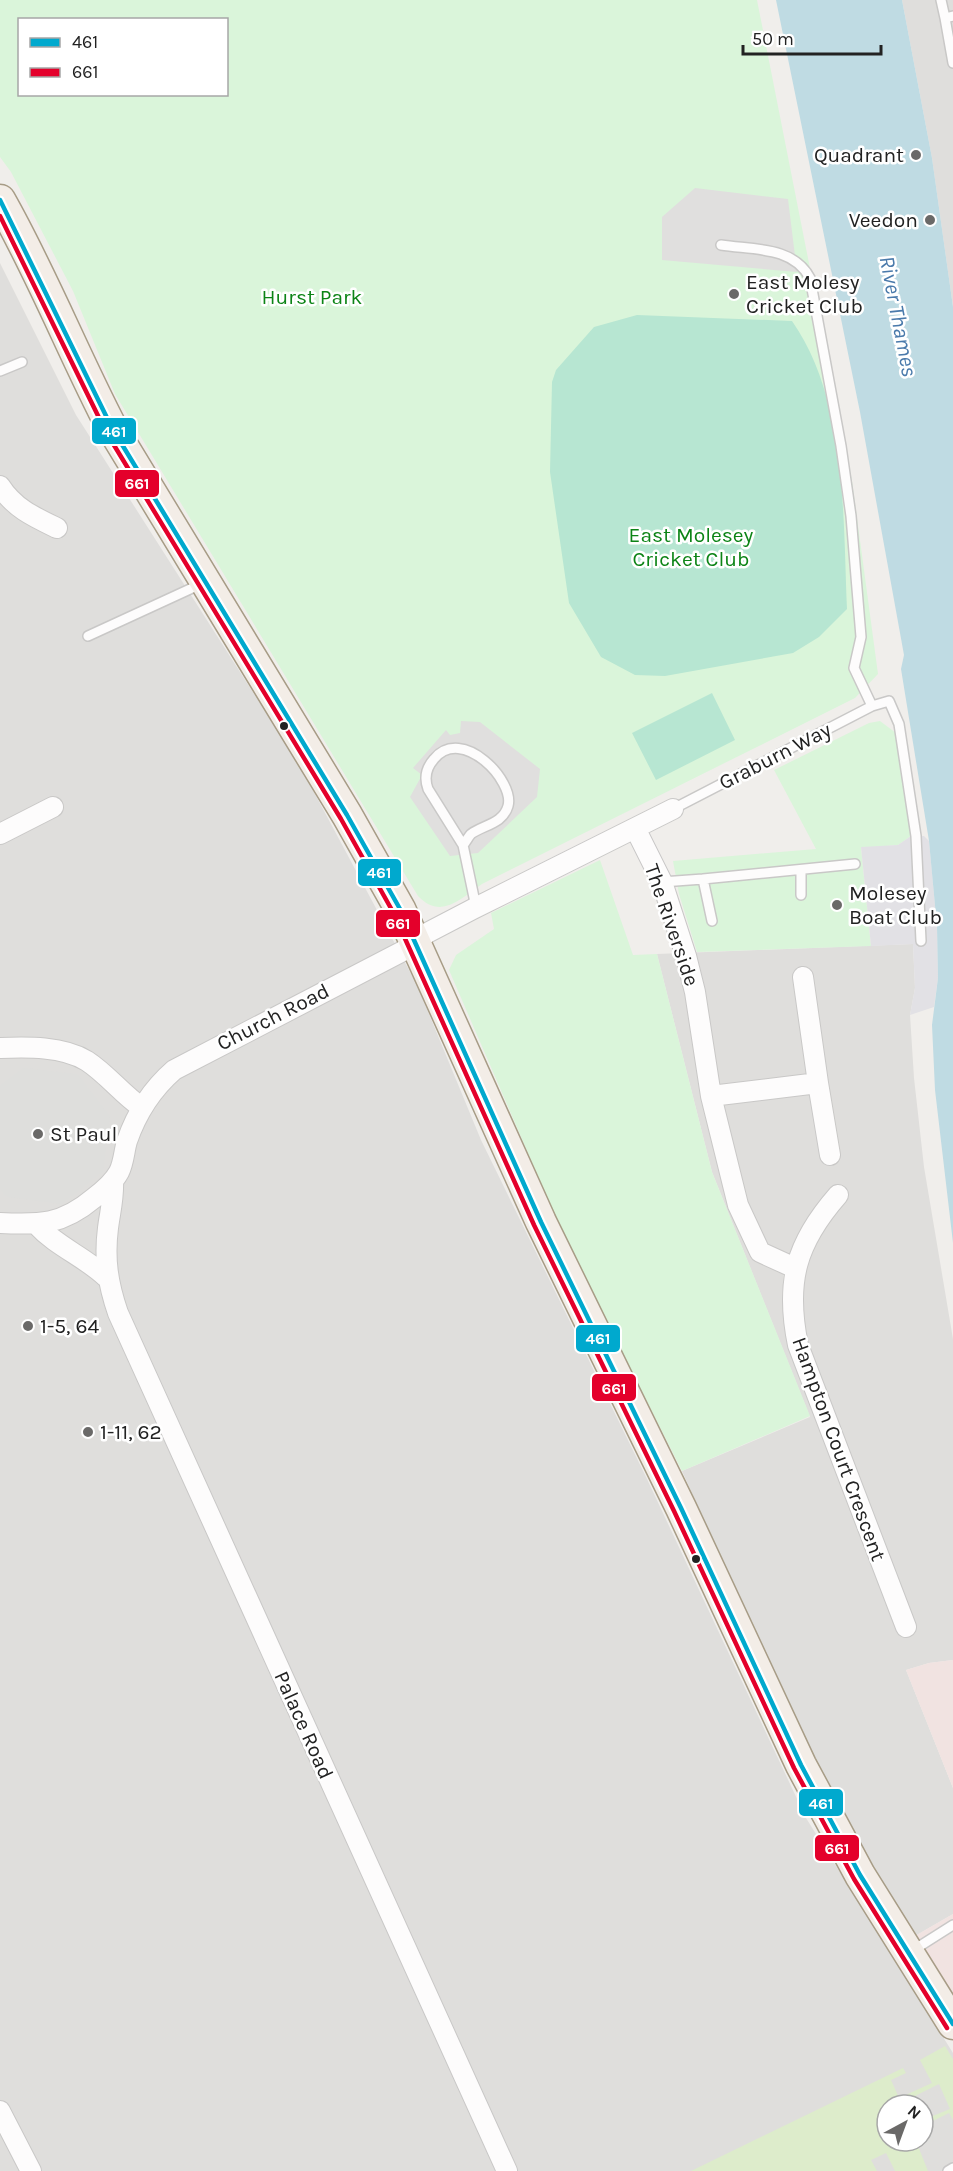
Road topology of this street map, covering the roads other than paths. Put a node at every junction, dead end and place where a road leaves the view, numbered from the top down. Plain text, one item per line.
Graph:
1 (940, 0) edge
2 (949, 17) edge
3 (953, 63) edge
4 (0, 200) edge
5 (721, 245) dead end
6 (22, 362) dead end
7 (0, 371) edge
8 (0, 486) edge
9 (57, 528) dead end
10 (206, 582) junction
11 (88, 636) dead end
12 (872, 706) junction
13 (53, 807) dead end
14 (673, 809) joint
15 (635, 828) junction
16 (0, 834) edge
17 (463, 845) junction
18 (855, 864) dead end
19 (801, 870) junction
20 (703, 879) junction
21 (662, 882) junction
22 (801, 895) dead end
23 (476, 907) junction
24 (712, 921) dead end
25 (416, 941) junction
26 (921, 941) dead end
27 (803, 977) dead end
28 (0, 1048) edge
29 (818, 1083) junction
30 (711, 1096) junction
31 (141, 1107) junction
32 (830, 1155) dead end
33 (113, 1181) junction
34 (838, 1195) dead end
35 (0, 1223) edge
36 (37, 1224) junction
37 (795, 1268) junction
38 (106, 1276) junction
39 (906, 1627) dead end
40 (953, 1925) edge
41 (907, 1954) junction
42 (953, 2024) edge
43 (0, 2110) edge
44 (953, 2168) edge
45 (31, 2171) edge
46 (507, 2171) edge
47 (948, 2171) edge

1 - 2 lane
2 - 3 lane
4 - 10 main road
5 - 12 lane
6 - 7 lane
8 - 9 street
10 - 11 lane
10 - 25 main road
12 - 14 lane, Graburn Way
12 - 26 lane, Graburn Way
13 - 16 street
14 - 15 street, Graburn Way
15 - 21 street, The Riverside
15 - 23 street, Graburn Way
17 - 17 lane
17 - 23 lane
18 - 19 lane
19 - 20 lane
19 - 22 lane
20 - 21 lane
20 - 24 lane
21 - 30 street, The Riverside
23 - 25 street
25 - 31 street, Church Road
25 - 41 main road
27 - 29 street
28 - 31 street
29 - 30 street
29 - 32 street
30 - 37 street, The Riverside
31 - 33 street, Church Road
33 - 36 street
33 - 38 street, Palace Road
34 - 37 street, Hampton Court Crescent
35 - 36 street
36 - 38 street
37 - 39 street, Hampton Court Crescent
38 - 46 street, Palace Road
40 - 41 lane
41 - 42 main road
43 - 45 street
44 - 47 lane

